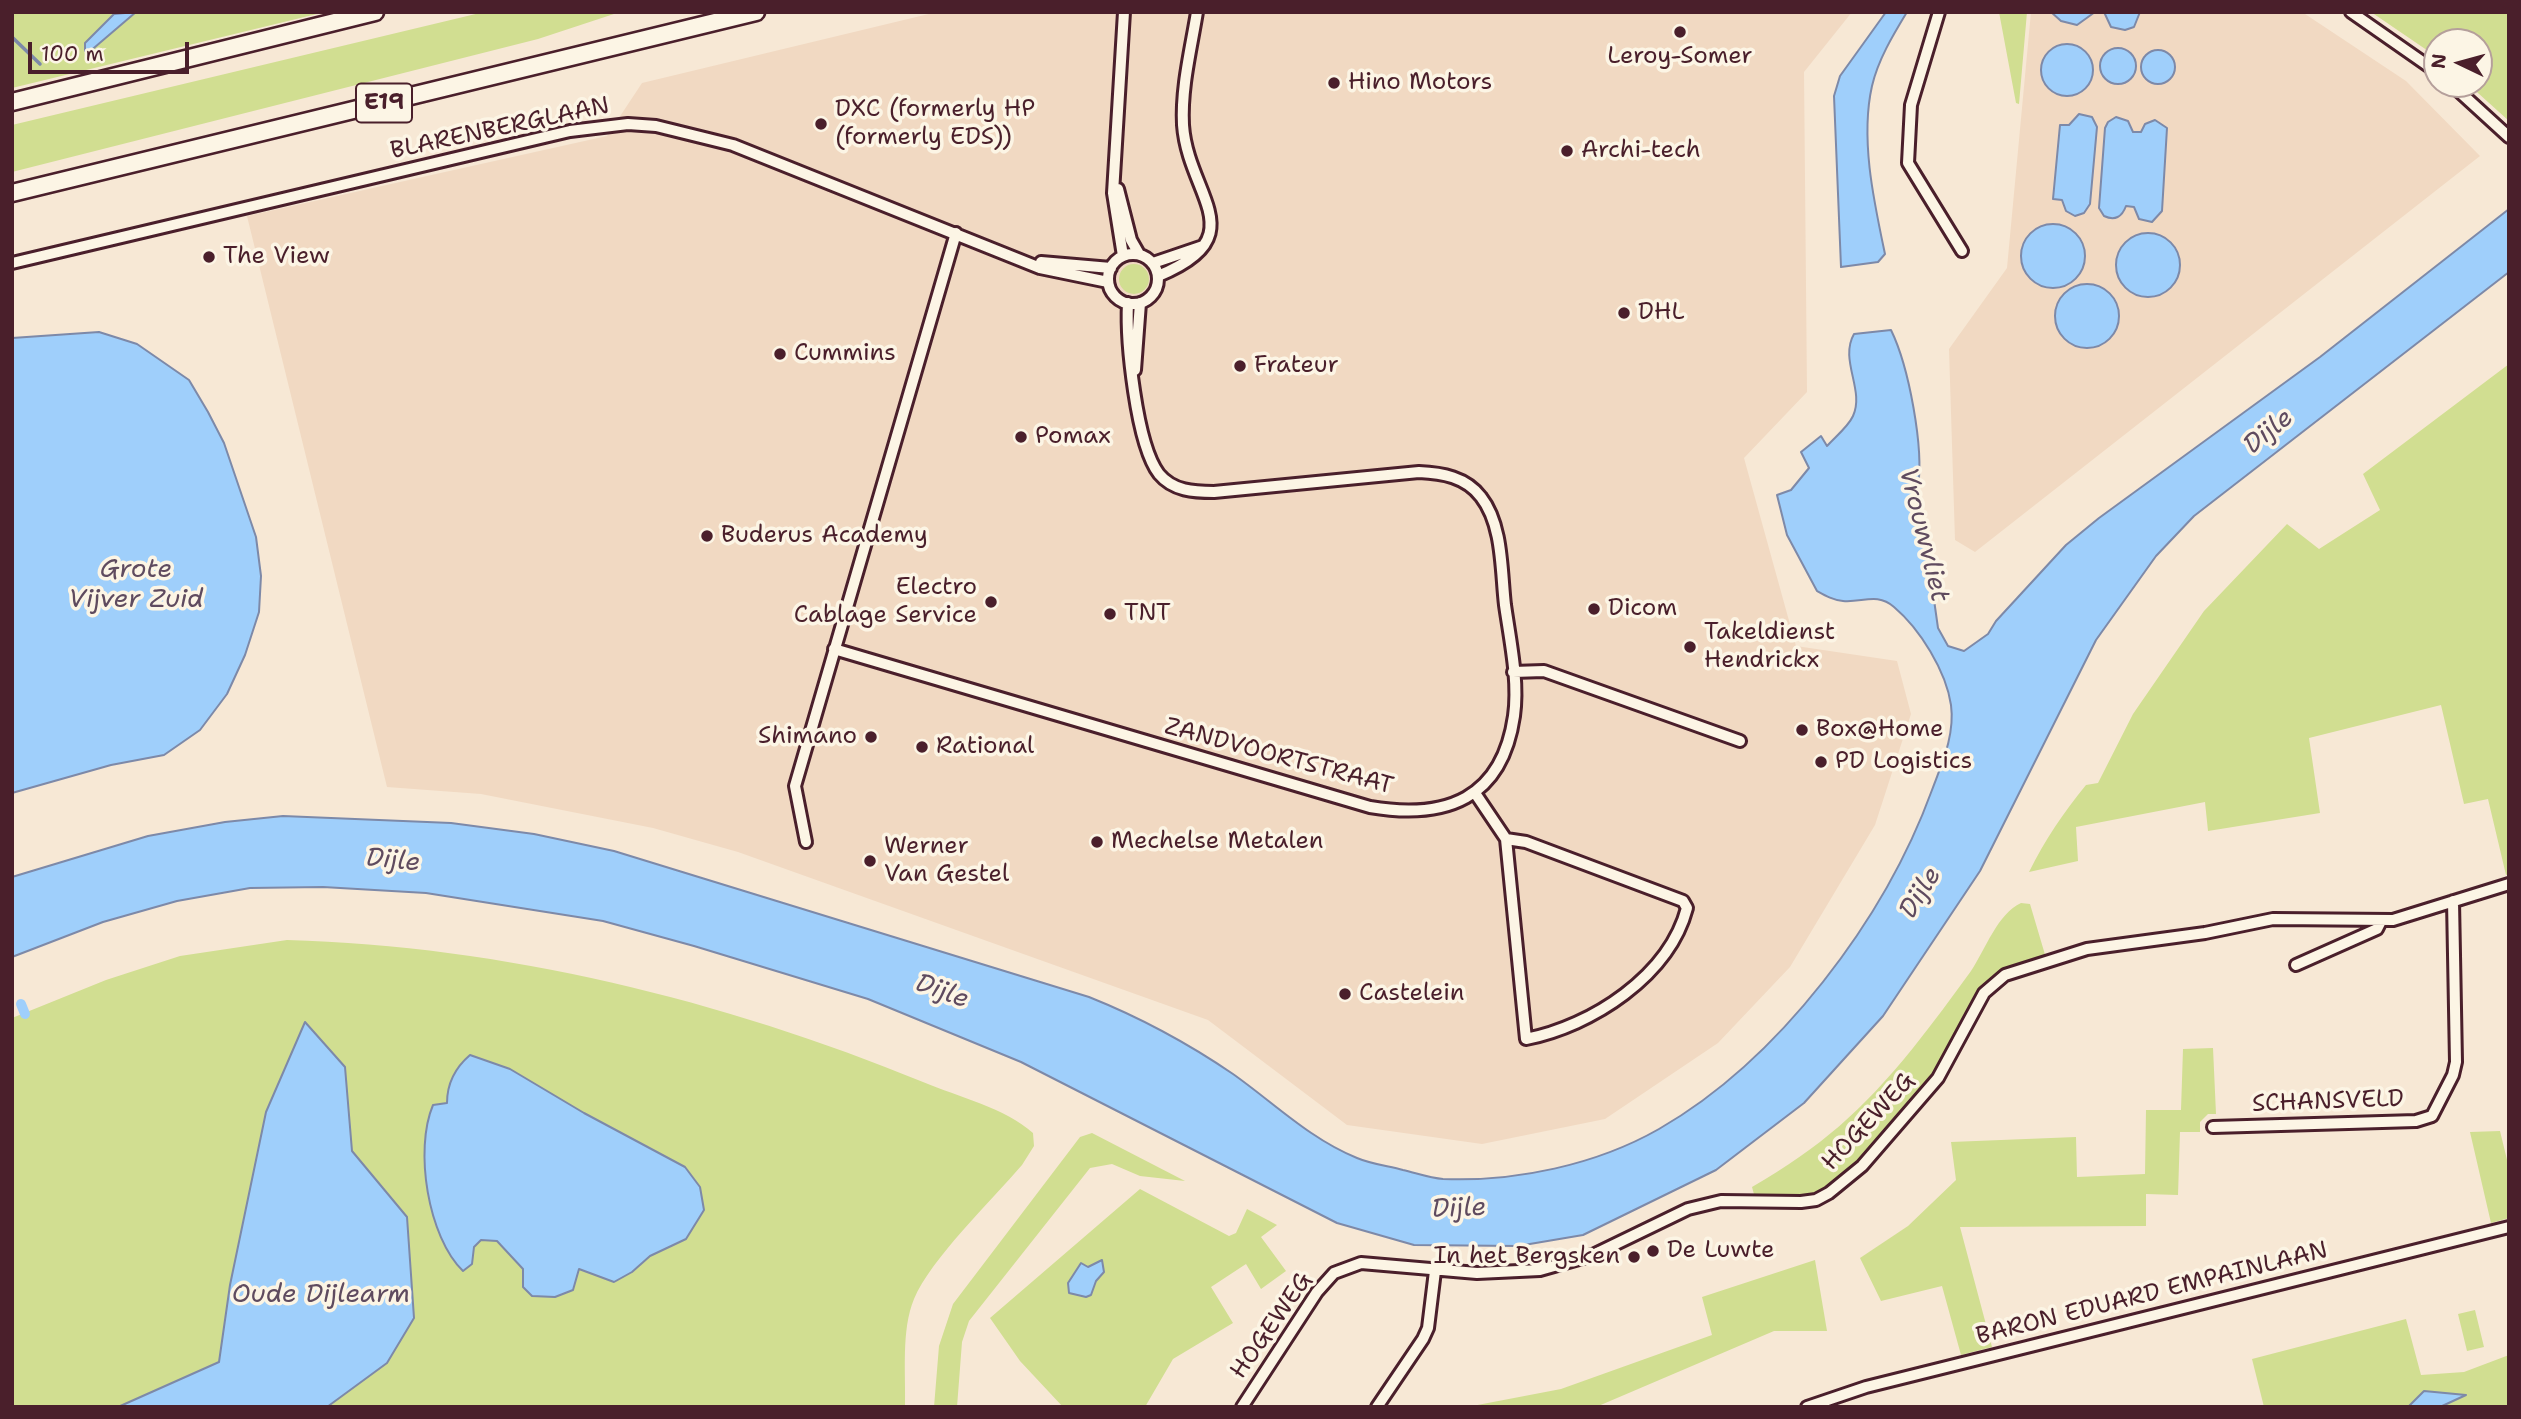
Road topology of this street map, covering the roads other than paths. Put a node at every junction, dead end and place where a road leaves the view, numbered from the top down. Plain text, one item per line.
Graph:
1 (375, 12) edge
2 (755, 12) edge
3 (1124, 12) edge
4 (1197, 12) edge
5 (1939, 12) edge
6 (2351, 12) edge
7 (2423, 62) edge
8 (2466, 98) edge
9 (12, 102) edge
10 (2509, 137) edge
11 (1114, 169) junction
12 (12, 193) edge
13 (956, 233) junction
14 (1203, 246) junction
15 (1962, 251) dead end
16 (1139, 254) junction
17 (1123, 256) junction
18 (1024, 259) junction
19 (12, 263) edge
20 (1153, 263) junction
21 (1111, 268) junction
22 (1158, 276) junction
23 (1108, 282) junction
24 (1128, 303) junction
25 (1140, 303) junction
26 (1134, 373) junction
27 (834, 649) junction
28 (1513, 672) junction
29 (1740, 741) dead end
30 (1475, 793) junction
31 (1506, 839) junction
32 (806, 842) dead end
33 (2509, 884) edge
34 (2453, 901) junction
35 (2381, 921) junction
36 (2296, 965) dead end
37 (2213, 1127) dead end
38 (2509, 1227) edge
39 (1435, 1271) junction
40 (1242, 1407) edge
41 (1377, 1407) edge
42 (1807, 1407) edge

1 - 9 highway
2 - 12 highway, E19
3 - 11 street
4 - 14 street
5 - 15 street
6 - 7 street
8 - 10 street
11 - 16 street
11 - 17 street
13 - 18 street, BLARENBERGLAAN
13 - 19 street, BLARENBERGLAAN
13 - 27 street
14 - 20 street
14 - 22 street
16 - 17 street
16 - 20 street
17 - 21 street
18 - 21 street, BLARENBERGLAAN
18 - 23 street, BLARENBERGLAAN
20 - 22 street
21 - 23 street
22 - 25 street
23 - 24 street
24 - 25 street
24 - 26 street, ZANDVOORTSTRAAT
25 - 26 street, ZANDVOORTSTRAAT
26 - 28 street, ZANDVOORTSTRAAT
27 - 30 street, ZANDVOORTSTRAAT
27 - 32 street
28 - 29 street
28 - 30 street, ZANDVOORTSTRAAT
30 - 31 street
31 - 31 street
33 - 34 street, HOGEWEG
34 - 35 street, HOGEWEG
34 - 37 street, SCHANSVELD
35 - 36 street, HOGEWEG
35 - 39 street, HOGEWEG
38 - 42 street, BARON EDUARD EMPAINLAAN
39 - 40 street, HOGEWEG
39 - 41 street

